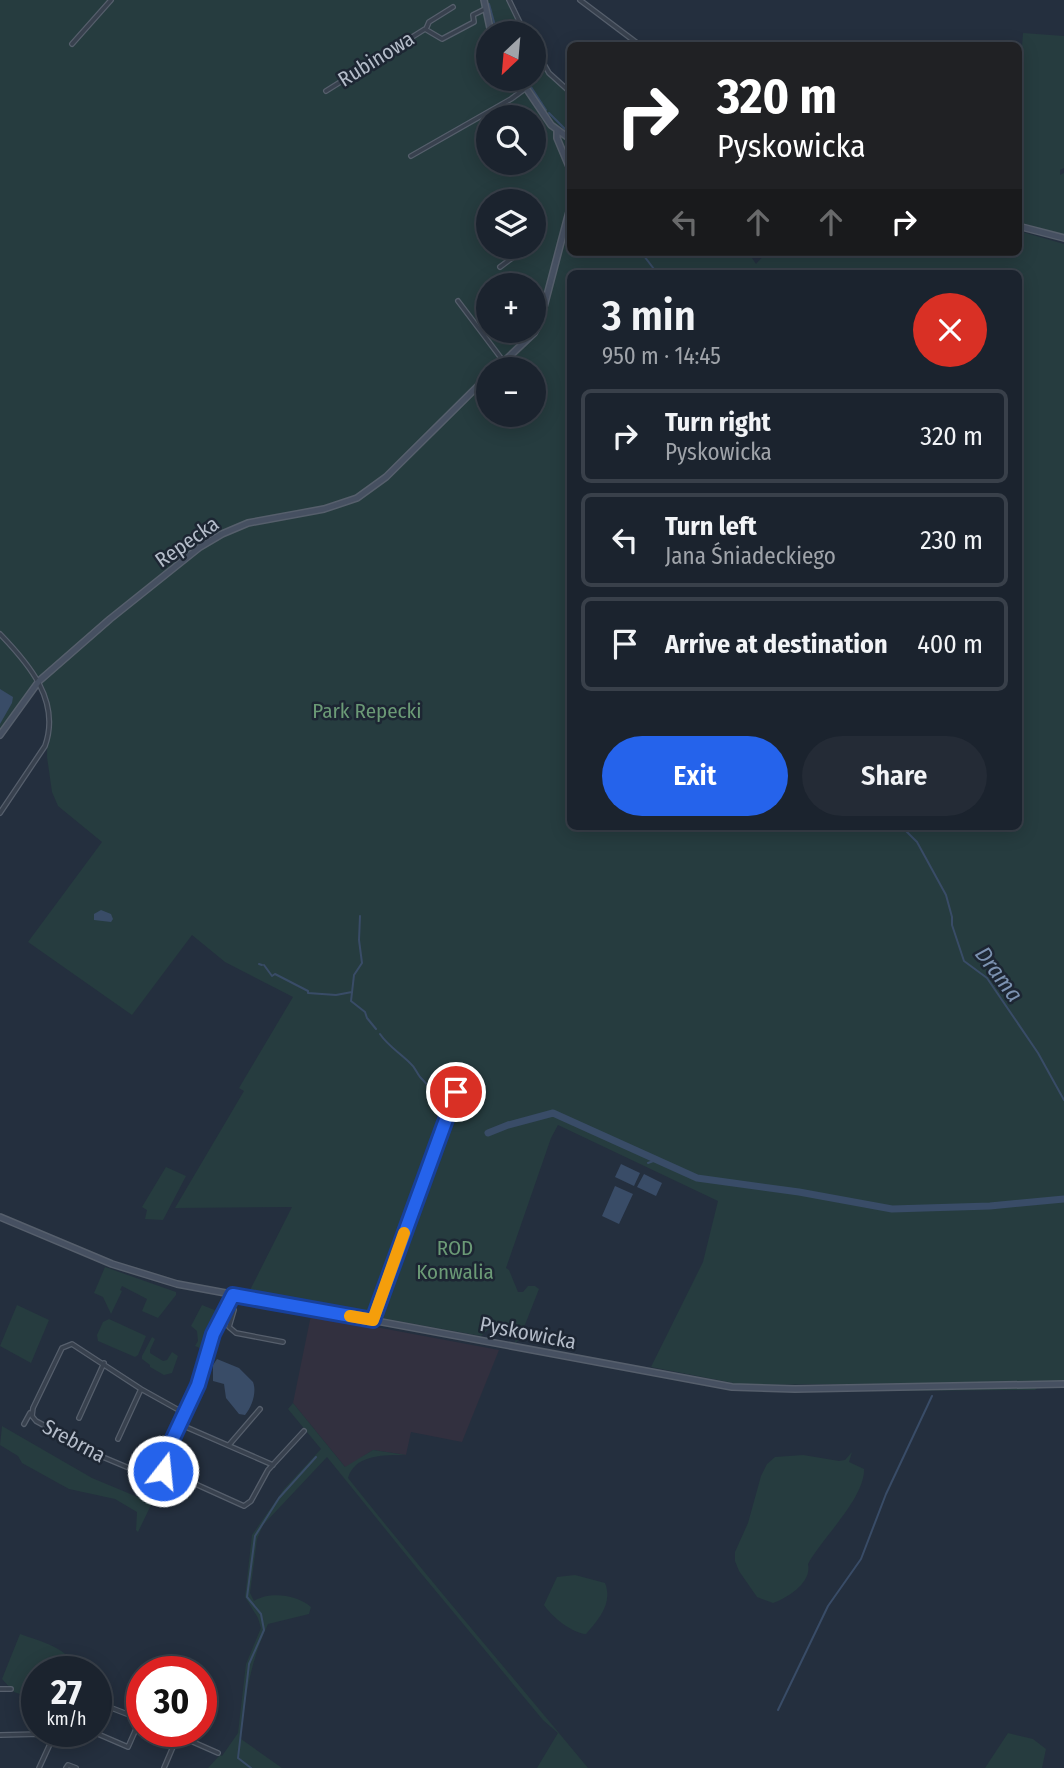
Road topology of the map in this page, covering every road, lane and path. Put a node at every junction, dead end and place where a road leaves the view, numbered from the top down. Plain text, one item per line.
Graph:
1 (111, 0) edge
2 (484, 0) edge
3 (509, 0) edge
4 (580, 0) edge
5 (453, 7) dead end
6 (485, 9) junction
7 (488, 21) edge
8 (519, 21) edge
9 (426, 29) junction
10 (636, 42) edge
11 (72, 44) dead end
12 (546, 66) edge
13 (567, 89) edge
14 (326, 91) dead end
15 (522, 91) edge
16 (528, 91) edge
17 (557, 131) junction
18 (567, 137) edge
19 (411, 156) dead end
20 (567, 162) edge
21 (567, 220) edge
22 (1022, 227) edge
23 (1064, 238) edge
24 (511, 259) edge
25 (500, 267) dead end
26 (458, 301) dead end
27 (500, 357) edge
28 (509, 357) edge
29 (476, 388) edge
30 (0, 634) edge
31 (39, 681) junction
32 (0, 735) edge
33 (0, 813) edge
34 (456, 1092) dead end
35 (0, 1217) edge
36 (233, 1295) junction
37 (228, 1306) junction
38 (373, 1320) junction
39 (283, 1342) dead end
40 (104, 1363) junction
41 (1064, 1384) edge
42 (141, 1389) junction
43 (33, 1408) junction
44 (260, 1409) dead end
45 (184, 1413) junction
46 (79, 1418) dead end
47 (24, 1424) dead end
48 (179, 1424) junction
49 (304, 1431) dead end
50 (118, 1439) dead end
51 (228, 1445) junction
52 (272, 1465) junction
53 (160, 1466) junction
54 (0, 1689) edge
55 (11, 1689) dead end
56 (21, 1734) edge
57 (0, 1735) edge
58 (48, 1747) edge
59 (173, 1747) edge
60 (205, 1747) edge
61 (218, 1753) dead end
62 (39, 1768) edge
63 (66, 1768) edge
64 (76, 1768) edge
65 (164, 1768) edge

1 - 11 street
2 - 6 street
3 - 8 street
4 - 10 street
5 - 9 street, Rubinowa
6 - 7 street
6 - 9 street, Rubinowa
9 - 14 street, Rubinowa
12 - 13 street
15 - 19 street
16 - 17 street
17 - 18 street
17 - 20 street
21 - 28 street
22 - 23 street
24 - 25 street
26 - 27 street
29 - 31 street, Repecka
30 - 31 street
31 - 32 street, Repecka
31 - 33 street
34 - 38 street
35 - 36 street, Pyskowicka
36 - 37 street
36 - 38 street, Pyskowicka
37 - 39 street
37 - 45 street
38 - 41 street, Pyskowicka
40 - 42 street, Srebrna
40 - 43 street, Srebrna
40 - 46 street, Srebrna
42 - 45 street, Srebrna
42 - 50 street, Srebrna
43 - 47 street, Srebrna
43 - 53 street, Srebrna
44 - 51 street
45 - 48 street
48 - 51 street
48 - 53 street
49 - 52 street
51 - 52 street
52 - 53 street
54 - 55 street
56 - 57 street
58 - 62 street
59 - 65 street
60 - 61 street
63 - 64 street

